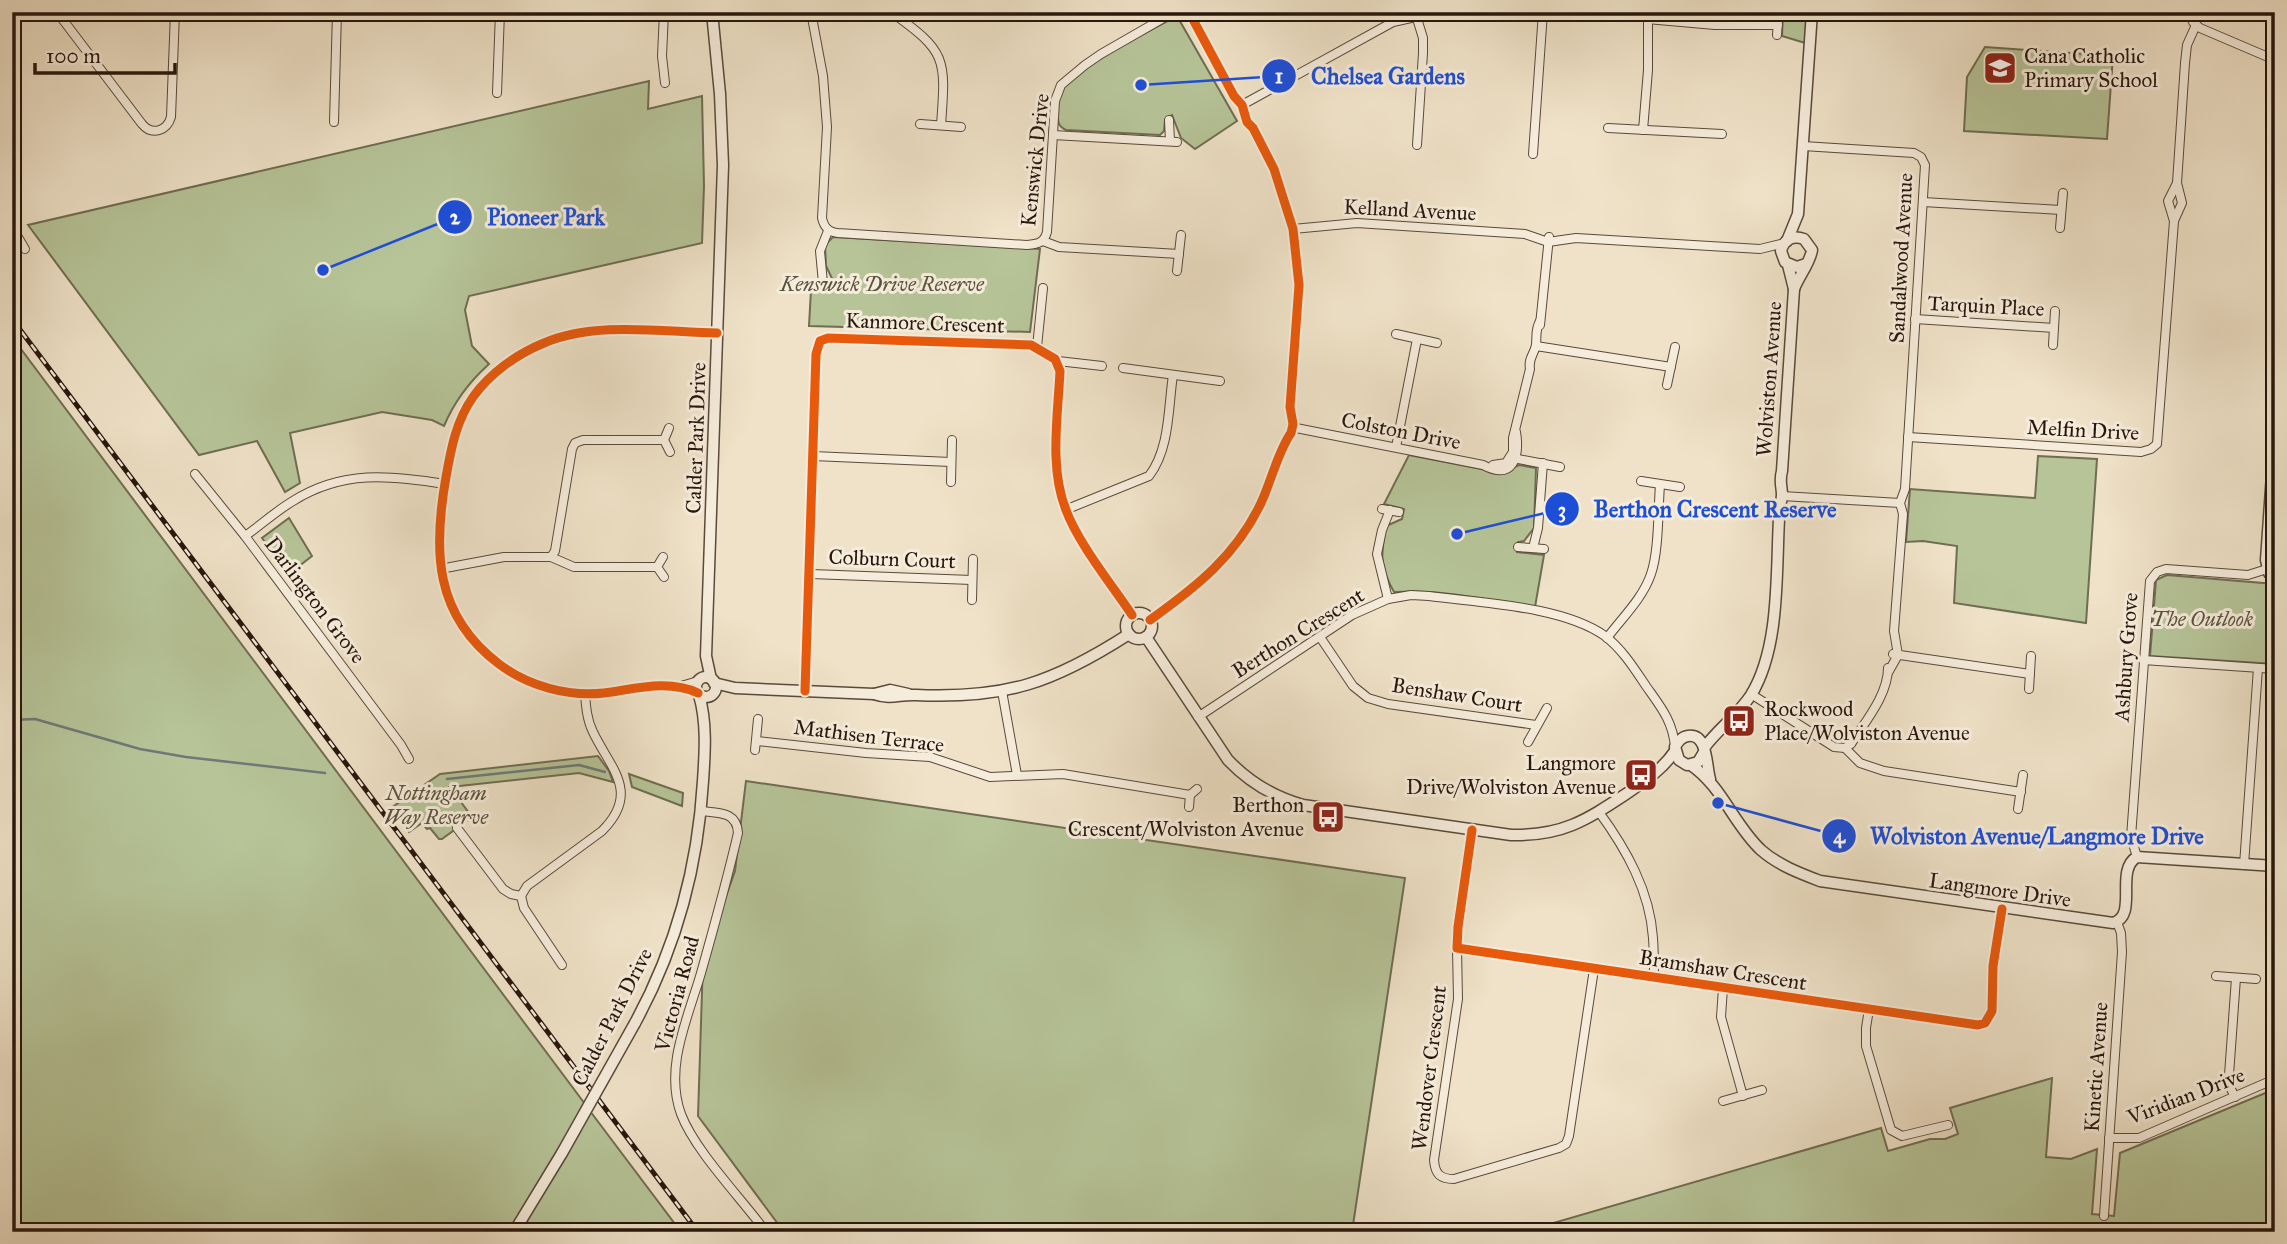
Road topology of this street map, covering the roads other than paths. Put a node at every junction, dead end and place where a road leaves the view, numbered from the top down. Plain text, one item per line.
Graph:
1 (57, 12) edge
2 (175, 12) edge
3 (337, 12) edge
4 (500, 12) edge
5 (664, 12) edge
6 (712, 12) edge
7 (814, 12) edge
8 (891, 12) edge
9 (1174, 12) edge
10 (1189, 12) edge
11 (1543, 12) edge
12 (1812, 12) edge
13 (2189, 12) edge
14 (1417, 13) edge
15 (1647, 16) edge
16 (2196, 25) junction
17 (1778, 26) dead end
18 (2275, 60) edge
19 (666, 83) dead end
20 (497, 93) dead end
21 (1244, 104) junction
22 (1169, 120) dead end
23 (334, 122) dead end
24 (920, 124) dead end
25 (941, 125) junction
26 (961, 127) dead end
27 (1608, 128) dead end
28 (1643, 130) junction
29 (1722, 134) dead end
30 (1053, 135) junction
31 (1417, 145) dead end
32 (1803, 146) junction
33 (1532, 154) dead end
34 (2177, 183) junction
35 (2063, 193) dead end
36 (1923, 202) junction
37 (2062, 210) junction
38 (1798, 214) junction
39 (2174, 221) junction
40 (12, 227) edge
41 (2060, 228) dead end
42 (1293, 229) junction
43 (828, 231) junction
44 (1181, 236) dead end
45 (1548, 239) junction
46 (1043, 241) junction
47 (1786, 242) junction
48 (1807, 242) junction
49 (25, 249) dead end
50 (1760, 249) junction
51 (1179, 254) junction
52 (1787, 263) junction
53 (1806, 264) junction
54 (1177, 271) dead end
55 (823, 284) dead end
56 (1042, 288) dead end
57 (1794, 289) junction
58 (2055, 311) dead end
59 (1915, 320) junction
60 (2054, 328) junction
61 (717, 333) junction
62 (1396, 334) dead end
63 (1418, 339) junction
64 (1437, 343) dead end
65 (2053, 345) dead end
66 (1037, 346) junction
67 (1538, 346) junction
68 (1675, 347) dead end
69 (1058, 361) junction
70 (1102, 366) dead end
71 (1671, 367) junction
72 (1123, 368) dead end
73 (1173, 375) junction
74 (1220, 381) dead end
75 (1667, 385) dead end
76 (669, 428) dead end
77 (1291, 428) junction
78 (2275, 432) edge
79 (1908, 437) junction
80 (664, 440) junction
81 (952, 440) dead end
82 (1395, 447) junction
83 (670, 452) dead end
84 (813, 456) junction
85 (1514, 458) junction
86 (2274, 460) edge
87 (951, 462) junction
88 (1543, 463) junction
89 (1560, 467) dead end
90 (195, 474) dead end
91 (1641, 481) dead end
92 (951, 482) dead end
93 (445, 484) junction
94 (1660, 485) junction
95 (1680, 488) dead end
96 (1784, 496) junction
97 (1898, 503) junction
98 (1065, 510) junction
99 (1390, 510) dead end
100 (245, 536) junction
101 (1518, 547) dead end
102 (1533, 548) junction
103 (1544, 549) dead end
104 (551, 557) junction
105 (663, 557) dead end
106 (973, 559) dead end
107 (657, 567) junction
108 (440, 569) junction
109 (2271, 573) edge
110 (811, 574) junction
111 (664, 577) dead end
112 (972, 580) junction
113 (1388, 599) junction
114 (972, 600) dead end
115 (1132, 615) junction
116 (1150, 620) junction
117 (1129, 635) junction
118 (1146, 637) junction
119 (1320, 637) junction
120 (1607, 638) junction
121 (1895, 654) junction
122 (2031, 656) dead end
123 (2143, 660) junction
124 (2258, 668) junction
125 (2275, 669) edge
126 (2030, 674) junction
127 (705, 687) junction
128 (2029, 690) dead end
129 (805, 691) junction
130 (1002, 691) junction
131 (585, 694) junction
132 (1751, 695) junction
133 (1547, 708) dead end
134 (1198, 717) junction
135 (758, 719) dead end
136 (1669, 720) junction
137 (1536, 725) junction
138 (1720, 730) junction
139 (1693, 736) junction
140 (1528, 742) dead end
141 (1845, 748) junction
142 (1675, 749) junction
143 (1704, 750) junction
144 (409, 759) dead end
145 (1689, 765) junction
146 (1660, 771) junction
147 (1017, 775) junction
148 (2023, 775) dead end
149 (1711, 782) junction
150 (2021, 792) junction
151 (1189, 807) dead end
152 (2018, 809) dead end
153 (701, 811) junction
154 (1599, 812) junction
155 (457, 828) dead end
156 (1472, 830) junction
157 (2137, 857) junction
158 (2244, 865) junction
159 (2275, 866) edge
160 (521, 896) junction
161 (2002, 908) junction
162 (2117, 922) junction
163 (1457, 948) junction
164 (562, 965) dead end
165 (1594, 969) junction
166 (2216, 976) dead end
167 (1654, 977) junction
168 (2236, 978) junction
169 (2256, 979) dead end
170 (1723, 988) junction
171 (1869, 1009) junction
172 (2275, 1079) edge
173 (1762, 1090) dead end
174 (1743, 1096) junction
175 (2235, 1097) junction
176 (1723, 1101) dead end
177 (1948, 1125) dead end
178 (2109, 1138) junction
179 (2104, 1216) dead end
180 (514, 1232) edge
181 (766, 1232) edge

1 - 2 street
3 - 23 street
4 - 20 street
5 - 19 street
6 - 61 street, Calder Park Drive
7 - 43 street
8 - 25 street
9 - 30 street, Kenswick Drive
10 - 21 street
11 - 33 street
12 - 32 street
13 - 16 street
14 - 21 street
14 - 31 street
15 - 17 street
15 - 28 street
16 - 18 street
16 - 34 street, Melfin Drive
21 - 42 street
22 - 30 street
24 - 25 street
25 - 26 street
27 - 28 street
28 - 29 street
30 - 46 street, Kenswick Drive
32 - 36 street, Sandalwood Avenue
32 - 38 street
34 - 39 street, Melfin Drive
34 - 39 street, Melfin Drive
35 - 37 street
36 - 37 street
36 - 59 street, Sandalwood Avenue
37 - 41 street
38 - 47 street
38 - 48 street
39 - 79 street, Melfin Drive
40 - 49 street
42 - 45 street, Kelland Avenue
42 - 77 street
43 - 46 street, Kenswick Drive
43 - 55 street
44 - 51 street
45 - 50 street, Kelland Avenue
45 - 67 street
46 - 51 street
47 - 48 street
47 - 50 street, Kelland Avenue
47 - 52 street
48 - 53 street
50 - 52 street, Kelland Avenue
51 - 54 street
52 - 53 street
52 - 57 street, Wolviston Avenue
53 - 57 street, Wolviston Avenue
56 - 66 street
57 - 96 street, Wolviston Avenue
58 - 60 street, Tarquin Place
59 - 60 street, Tarquin Place
59 - 79 street, Sandalwood Avenue
60 - 65 street, Tarquin Place
61 - 93 street
61 - 127 street, Calder Park Drive
62 - 63 street
63 - 64 street
63 - 82 street
66 - 69 street
66 - 84 street, Kanmore Crescent
67 - 71 street
67 - 85 street
68 - 71 street
69 - 70 street
69 - 98 street
71 - 75 street
72 - 73 street
73 - 74 street
73 - 98 street
76 - 80 street
77 - 82 street, Colston Drive
77 - 116 street
78 - 86 street
79 - 97 street, Sandalwood Avenue
80 - 83 street
80 - 104 street
81 - 87 street
82 - 85 street, Colston Drive
84 - 87 street
84 - 110 street, Kanmore Crescent
85 - 88 street
86 - 109 street
87 - 92 street
88 - 89 street
88 - 102 street
90 - 100 street
91 - 94 street
93 - 100 street, Darlington Grove
93 - 108 street
94 - 95 street
94 - 120 street
96 - 97 street
96 - 132 street, Wolviston Avenue
97 - 121 street, Sandalwood Avenue
98 - 115 street
99 - 113 street
100 - 144 street, Darlington Grove
101 - 102 street
102 - 103 street
104 - 107 street
104 - 108 street
105 - 107 street
106 - 112 street, Colburn Court
107 - 111 street
108 - 131 street
109 - 123 street, Ashbury Grove
110 - 112 street, Colburn Court
110 - 129 street, Kanmore Crescent
112 - 114 street, Colburn Court
113 - 119 street, Berthon Crescent
113 - 120 street, Berthon Crescent
115 - 116 street
115 - 117 street
116 - 118 street
117 - 118 street
117 - 130 street
118 - 134 street
119 - 134 street, Berthon Crescent
119 - 137 street, Benshaw Court
120 - 136 street, Berthon Crescent
121 - 126 street
121 - 141 street, Sandalwood Avenue
122 - 126 street
123 - 124 street
123 - 157 street, Ashbury Grove
124 - 125 street
124 - 158 street
126 - 128 street
127 - 129 street
127 - 131 street
127 - 153 street, Calder Park Drive
129 - 130 street
130 - 147 street
131 - 160 street
132 - 138 street, Wolviston Avenue
132 - 141 street
133 - 137 street, Benshaw Court
134 - 156 street
135 - 147 street, Mathisen Terrace
136 - 139 street, Berthon Crescent
136 - 142 street, Berthon Crescent
137 - 140 street, Benshaw Court
138 - 139 street
138 - 143 street, Wolviston Avenue
139 - 142 street
139 - 143 street
141 - 150 street
142 - 145 street
142 - 146 street
143 - 145 street
143 - 149 street, Langmore Drive
145 - 146 street
145 - 149 street, Langmore Drive
146 - 154 street
147 - 151 street, Mathisen Terrace
148 - 150 street
149 - 161 street, Langmore Drive
150 - 152 street
153 - 180 street, Calder Park Drive, bridge
153 - 181 street, Victoria Road
154 - 156 street
154 - 167 street
155 - 160 street
156 - 163 street
157 - 158 street
157 - 162 street
158 - 159 street
160 - 164 street
161 - 162 street, Langmore Drive
161 - 171 street, Bramshaw Crescent
162 - 178 street, Kinetic Avenue
163 - 165 street, Bramshaw Crescent
163 - 165 street, Wendover Crescent
165 - 167 street, Bramshaw Crescent
166 - 168 street
167 - 170 street, Bramshaw Crescent
168 - 169 street
168 - 175 street
170 - 171 street, Bramshaw Crescent
170 - 174 street
171 - 177 street
172 - 175 street, Viridian Drive
173 - 174 street
174 - 176 street
175 - 178 street, Viridian Drive
178 - 179 street, Kinetic Avenue

